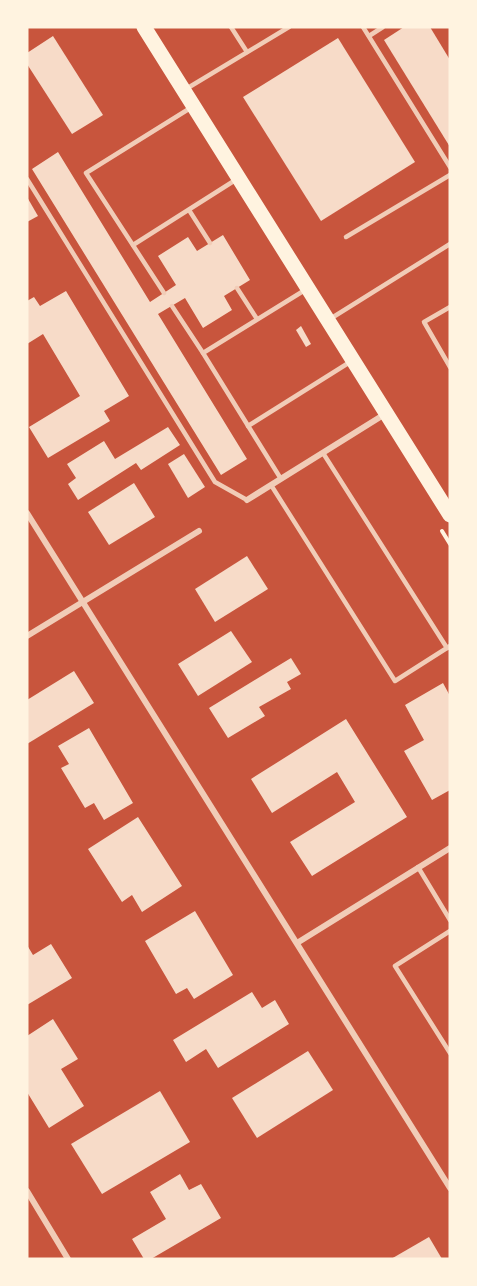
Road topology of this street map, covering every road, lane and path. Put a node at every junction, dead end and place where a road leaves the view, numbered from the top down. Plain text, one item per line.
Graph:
1 (144, 27) edge
2 (231, 27) edge
3 (289, 27) edge
4 (363, 27) edge
5 (383, 27) edge
6 (369, 36) junction
7 (247, 52) junction
8 (184, 91) junction
9 (194, 106) junction
10 (450, 167) edge
11 (450, 175) edge
12 (239, 178) junction
13 (27, 179) edge
14 (189, 210) junction
15 (346, 237) dead end
16 (210, 243) dead end
17 (450, 244) edge
18 (133, 245) junction
19 (237, 288) dead end
20 (307, 289) junction
21 (164, 293) dead end
22 (172, 306) dead end
23 (450, 306) edge
24 (257, 320) junction
25 (327, 321) junction
26 (202, 353) junction
27 (353, 361) junction
28 (450, 367) edge
29 (386, 414) junction
30 (248, 426) junction
31 (323, 453) junction
32 (281, 479) junction
33 (272, 484) junction
34 (247, 500) joint
35 (27, 513) edge
36 (450, 515) edge
37 (199, 531) dead end
38 (83, 602) junction
39 (27, 636) edge
40 (449, 647) edge
41 (450, 848) edge
42 (418, 867) junction
43 (450, 920) edge
44 (450, 931) edge
45 (297, 943) junction
46 (450, 1053) edge
47 (450, 1188) edge
48 (27, 1191) edge
49 (68, 1259) edge

1 - 8 main road
2 - 7 lane
3 - 7 lane
4 - 6 lane
5 - 6 lane
6 - 10 lane
7 - 8 lane
8 - 9 main road
9 - 12 main road
9 - 18 lane
11 - 15 lane
12 - 14 lane
12 - 20 main road
13 - 34 lane
14 - 16 lane
14 - 18 lane
17 - 25 lane
18 - 21 lane
19 - 24 lane
20 - 24 lane
20 - 25 main road
22 - 26 lane
23 - 28 lane
24 - 26 lane
25 - 27 main road
26 - 30 lane
27 - 29 main road
27 - 30 lane
29 - 31 street
29 - 36 main road
30 - 32 lane
31 - 32 street
31 - 40 lane
32 - 33 street
33 - 34 street
33 - 40 lane
35 - 38 street
37 - 38 street
38 - 39 street
38 - 45 street
41 - 42 street
42 - 43 lane
42 - 45 street
44 - 46 lane
45 - 47 street
48 - 49 street

